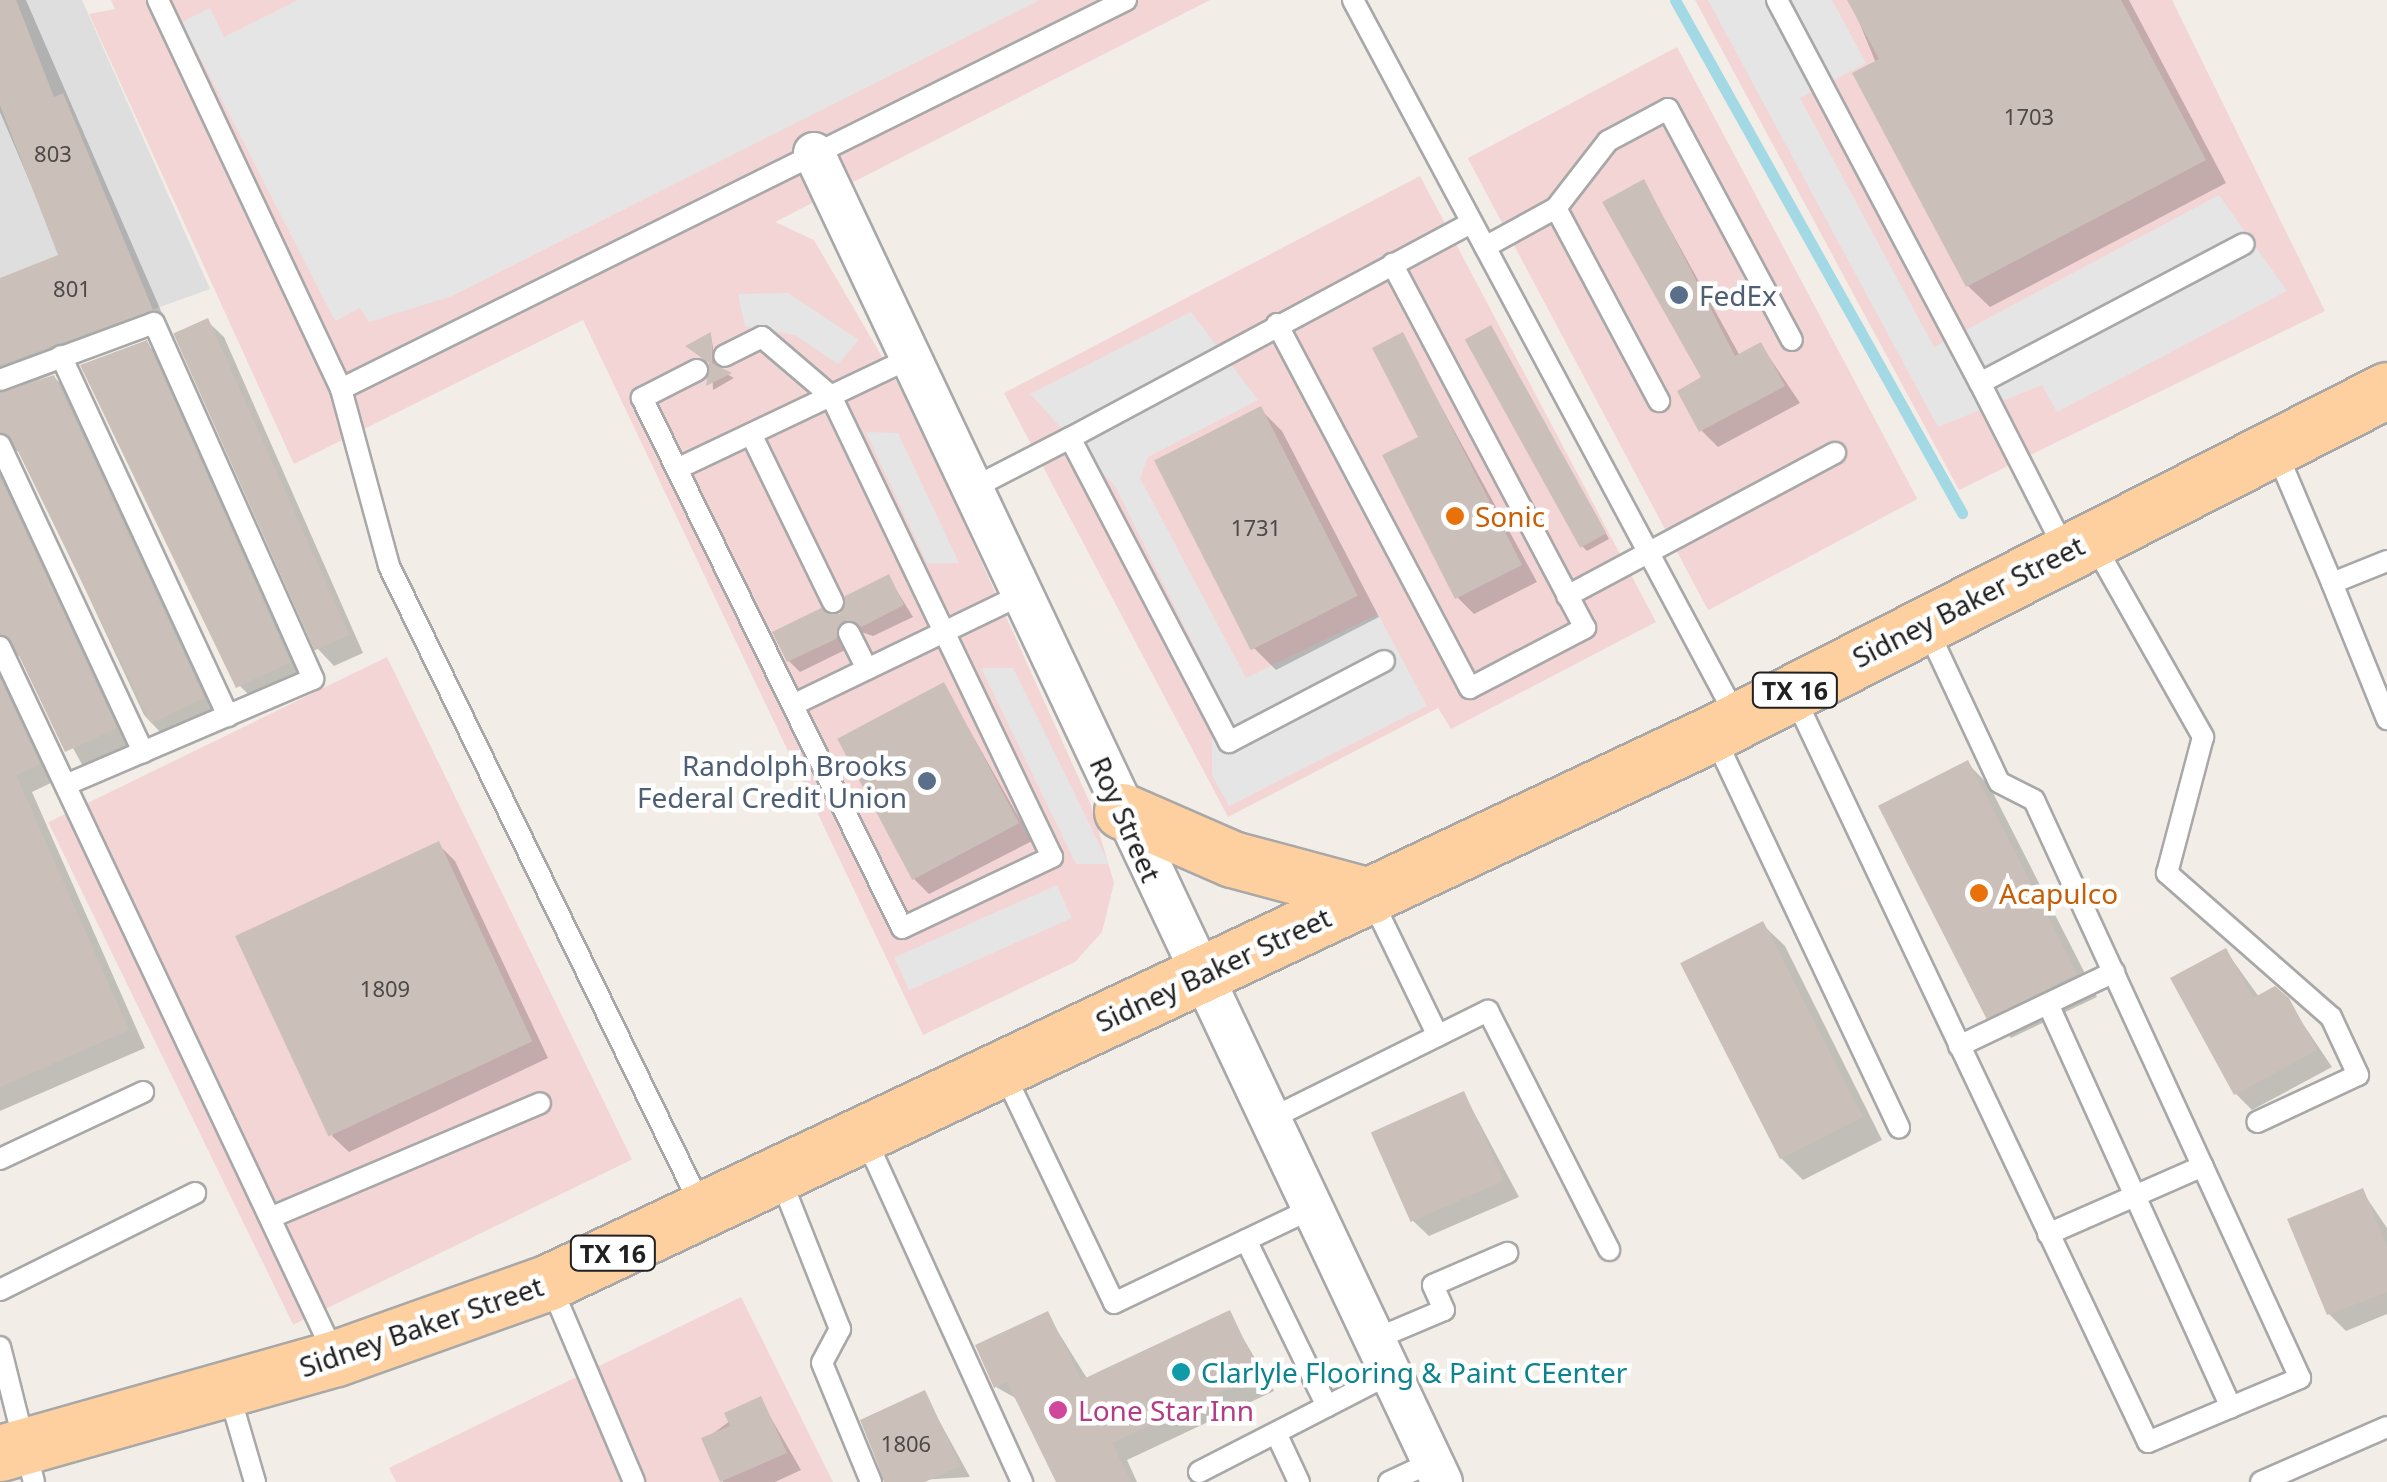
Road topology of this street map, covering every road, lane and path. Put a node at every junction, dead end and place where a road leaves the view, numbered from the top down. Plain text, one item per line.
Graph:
1 (158, 0) edge
2 (1126, 0) edge
3 (1353, 0) edge
4 (1777, 0) edge
5 (814, 153) junction
6 (1556, 208) junction
7 (1471, 223) junction
8 (2244, 244) dead end
9 (1485, 247) junction
10 (1392, 264) junction
11 (1277, 324) junction
12 (1792, 340) dead end
13 (61, 356) junction
14 (724, 356) dead end
15 (913, 357) junction
16 (697, 370) dead end
17 (0, 380) edge
18 (1980, 382) junction
19 (341, 388) junction
20 (2387, 390) edge
21 (831, 396) junction
22 (1659, 401) dead end
23 (751, 434) junction
24 (1070, 438) junction
25 (0, 446) edge
26 (2275, 448) junction
27 (1835, 453) dead end
28 (680, 467) junction
29 (975, 487) junction
30 (2078, 544) junction
31 (1647, 554) junction
32 (2387, 561) edge
33 (2332, 583) junction
34 (1024, 593) junction
35 (1567, 596) junction
36 (833, 602) dead end
37 (1925, 623) junction
38 (849, 632) dead end
39 (944, 632) junction
40 (0, 646) edge
41 (1384, 661) dead end
42 (866, 669) junction
43 (1792, 692) junction
44 (795, 704) junction
45 (228, 716) junction
46 (2387, 719) edge
47 (1725, 726) junction
48 (144, 752) junction
49 (66, 785) junction
50 (1122, 811) junction
51 (1370, 896) junction
52 (2114, 972) junction
53 (1198, 982) junction
54 (2048, 1004) junction
55 (1438, 1036) junction
56 (1959, 1046) junction
57 (999, 1064) junction
58 (144, 1092) dead end
59 (540, 1103) dead end
60 (1266, 1121) junction
61 (2257, 1122) dead end
62 (1899, 1128) dead end
63 (862, 1132) junction
64 (0, 1159) edge
65 (2203, 1166) junction
66 (778, 1174) junction
67 (196, 1193) dead end
68 (2135, 1196) junction
69 (1309, 1210) junction
70 (704, 1212) junction
71 (272, 1217) junction
72 (2048, 1234) junction
73 (1246, 1240) junction
74 (1609, 1250) dead end
75 (1507, 1253) dead end
76 (549, 1282) junction
77 (0, 1290) edge
78 (0, 1347) edge
79 (1381, 1357) junction
80 (336, 1358) junction
81 (228, 1390) junction
82 (1327, 1406) junction
83 (2231, 1406) junction
84 (2387, 1427) edge
85 (1276, 1432) junction
86 (20, 1461) edge
87 (1199, 1472) dead end
88 (1437, 1472) edge
89 (254, 1482) edge
90 (634, 1482) edge
91 (871, 1482) edge
92 (1022, 1482) edge
93 (1299, 1482) edge
94 (1388, 1482) edge
95 (2261, 1482) edge

1 - 19 lane
2 - 5 lane
3 - 7 lane
4 - 18 lane
5 - 15 street, Roy Street
5 - 19 lane
6 - 9 lane
6 - 12 lane
6 - 22 lane
7 - 9 lane
7 - 10 lane
8 - 18 lane
9 - 31 lane
10 - 11 lane
10 - 35 lane
11 - 24 lane
11 - 35 lane
13 - 17 lane
13 - 45 lane
13 - 45 lane
14 - 21 lane
15 - 21 lane
15 - 29 street, Roy Street
16 - 28 lane
18 - 30 lane
19 - 70 lane
20 - 26 main road, Sidney Baker Street / TX 16
21 - 23 lane
21 - 39 lane
23 - 28 lane
23 - 36 lane
24 - 29 lane
24 - 41 lane
25 - 48 lane
26 - 30 main road, Sidney Baker Street / TX 16
26 - 33 lane
27 - 31 lane
28 - 44 lane
29 - 34 street, Roy Street
30 - 37 main road, Sidney Baker Street / TX 16
30 - 61 lane
31 - 35 lane
31 - 47 lane
32 - 33 lane
33 - 46 lane
34 - 39 lane
34 - 50 street, Roy Street
37 - 43 main road, Sidney Baker Street / TX 16
37 - 52 lane
38 - 42 lane
39 - 42 lane
39 - 44 lane
40 - 49 lane
42 - 44 lane
43 - 47 main road, Sidney Baker Street / TX 16
43 - 56 lane
45 - 48 lane
47 - 51 main road, Sidney Baker Street / TX 16
47 - 62 lane
48 - 49 lane
49 - 71 lane
50 - 51 main road
50 - 53 street, Roy Street
51 - 53 main road, Sidney Baker Street / TX 16
51 - 55 lane
52 - 54 lane
52 - 65 lane
53 - 57 main road, Sidney Baker Street / TX 16
53 - 60 street, Roy Street
54 - 56 lane
54 - 68 lane
55 - 60 lane
55 - 74 lane
56 - 72 lane
57 - 63 main road, Sidney Baker Street / TX 16
57 - 73 lane
58 - 64 lane
59 - 71 lane
60 - 69 street, Roy Street
63 - 66 main road, Sidney Baker Street / TX 16
63 - 92 lane
65 - 68 lane
65 - 83 lane
66 - 70 main road, Sidney Baker Street / TX 16
66 - 91 lane
67 - 77 lane
68 - 72 lane
68 - 83 lane
69 - 73 lane
69 - 79 street, Roy Street
70 - 76 main road, Sidney Baker Street / TX 16
71 - 80 lane
72 - 83 lane
73 - 82 lane
75 - 79 lane
76 - 80 main road, Sidney Baker Street / TX 16
76 - 90 lane
78 - 86 lane
79 - 82 lane
79 - 88 street, Roy Street
80 - 81 main road, Sidney Baker Street / TX 16
81 - 86 main road, Sidney Baker Street / TX 16
81 - 89 lane
82 - 85 lane
84 - 95 lane
85 - 87 lane
85 - 93 lane
88 - 94 lane

